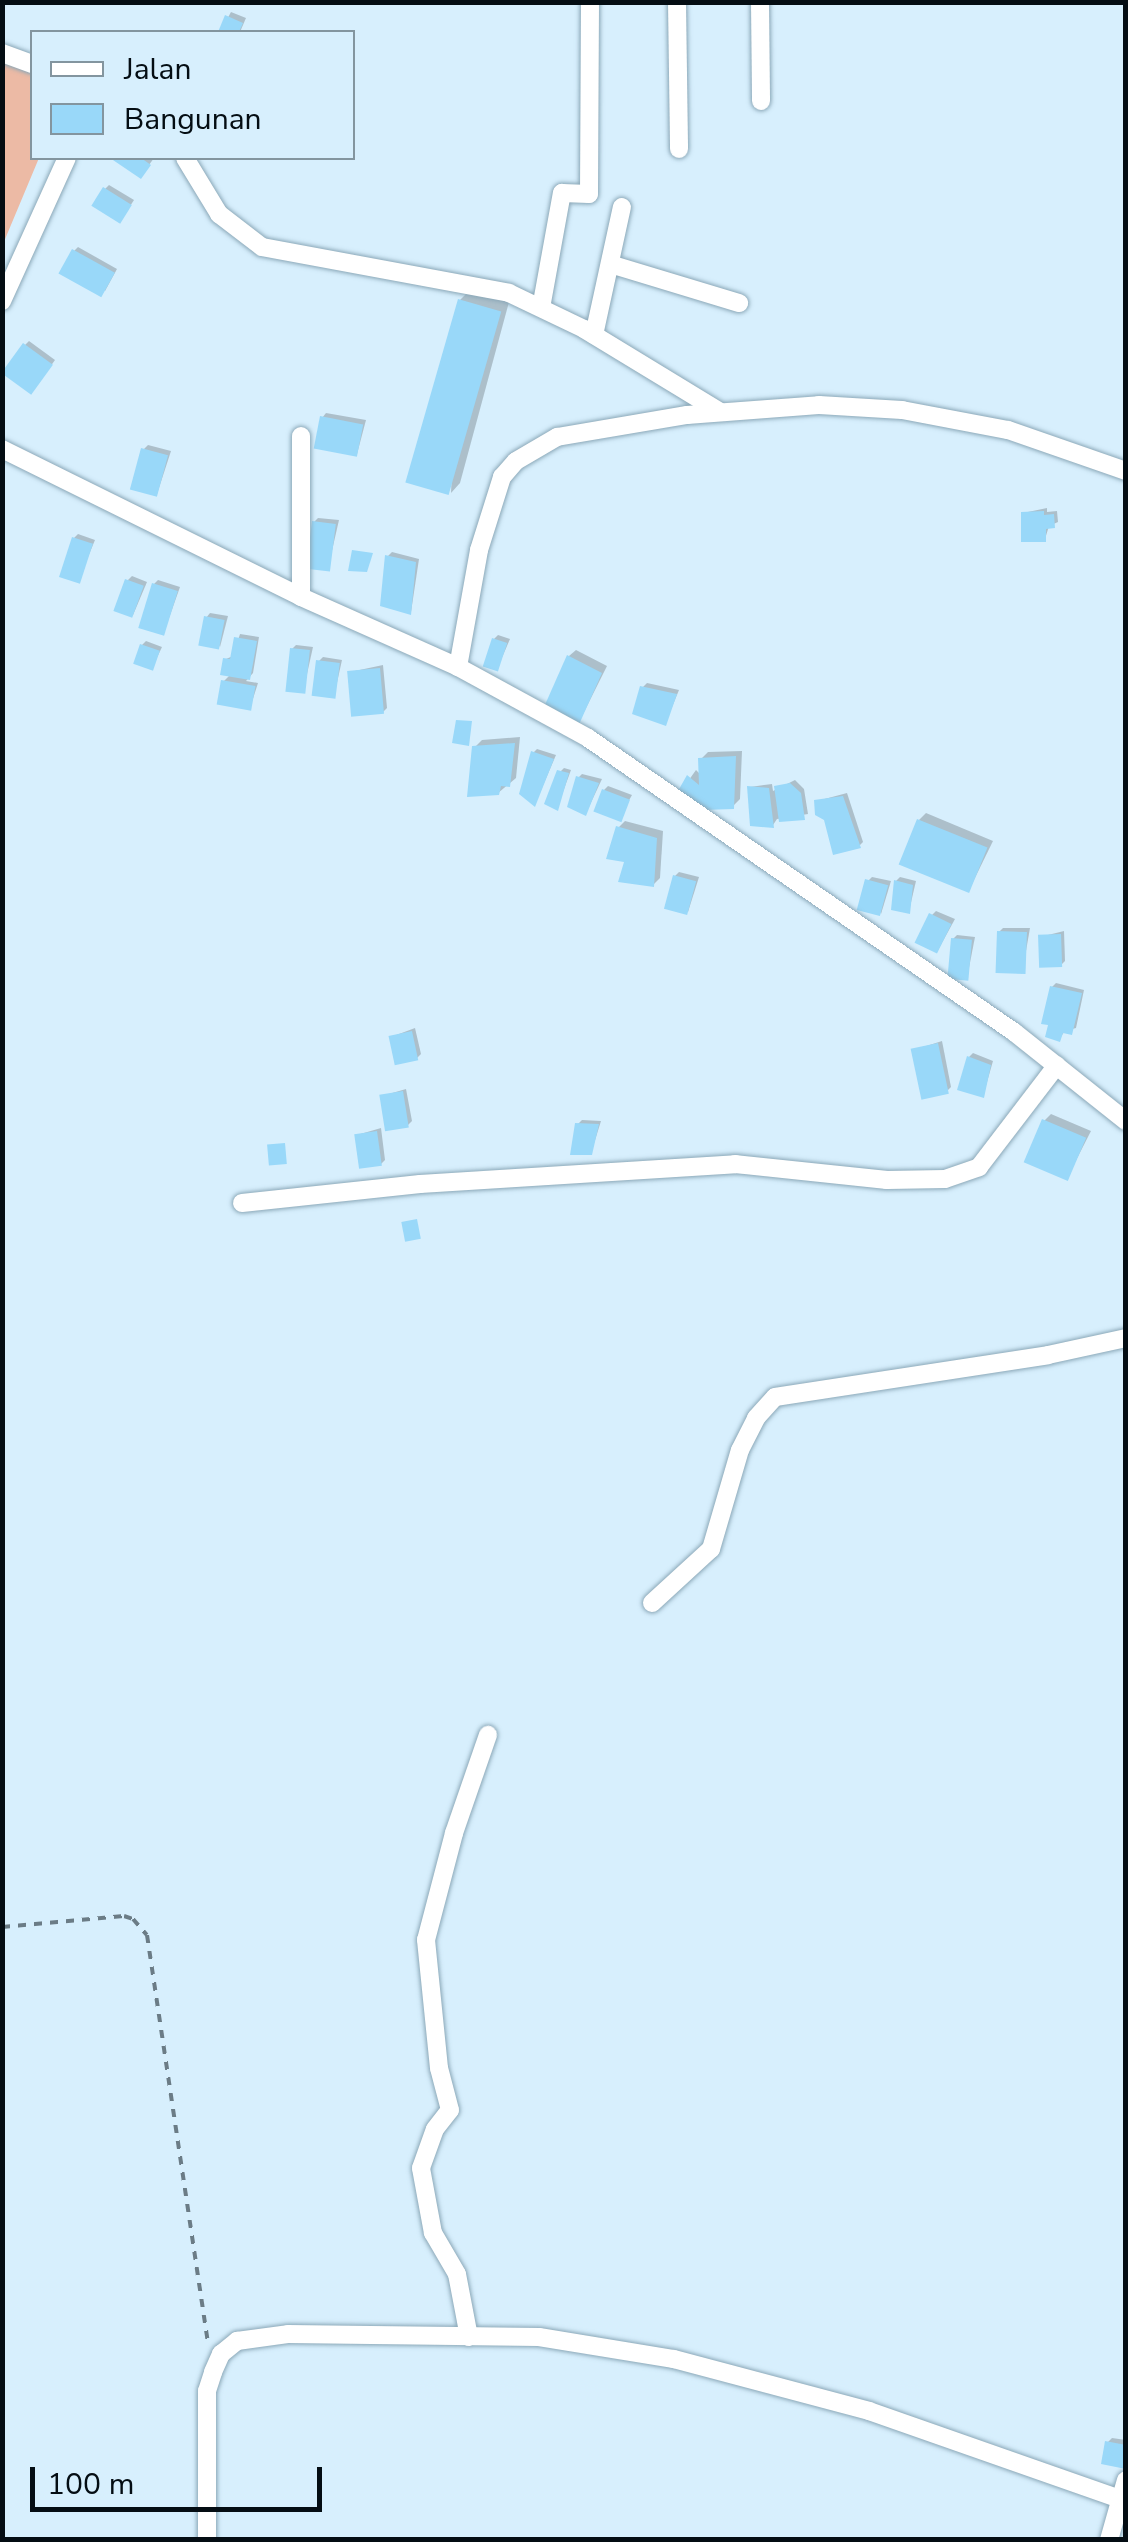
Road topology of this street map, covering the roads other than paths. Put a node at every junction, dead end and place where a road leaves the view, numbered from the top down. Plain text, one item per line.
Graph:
1 (590, 2) edge
2 (677, 2) edge
3 (760, 2) edge
4 (2, 53) edge
5 (30, 63) edge
6 (761, 102) dead end
7 (679, 149) dead end
8 (66, 160) edge
9 (187, 160) edge
10 (622, 207) dead end
11 (610, 264) junction
12 (2, 300) edge
13 (739, 303) dead end
14 (541, 308) junction
15 (594, 334) junction
16 (720, 411) junction
17 (301, 436) dead end
18 (2, 449) edge
19 (1126, 471) edge
20 (301, 598) junction
21 (458, 667) junction
22 (1057, 1065) junction
23 (1126, 1121) edge
24 (242, 1203) dead end
25 (1126, 1338) edge
26 (652, 1603) dead end
27 (488, 1735) dead end
28 (469, 2337) junction
29 (1126, 2480) edge
30 (1123, 2500) edge
31 (207, 2540) edge
32 (1109, 2540) edge

1 - 14 street
2 - 7 street
3 - 6 street
4 - 5 street
8 - 12 street
9 - 14 street
10 - 11 street
11 - 13 street
11 - 15 street
14 - 15 street
15 - 16 street
16 - 19 street
16 - 21 street
17 - 20 street
18 - 20 street
20 - 21 street
21 - 22 street
22 - 23 street
22 - 24 street
25 - 26 street
27 - 28 street
28 - 30 street
28 - 31 street
29 - 30 street
30 - 32 street

